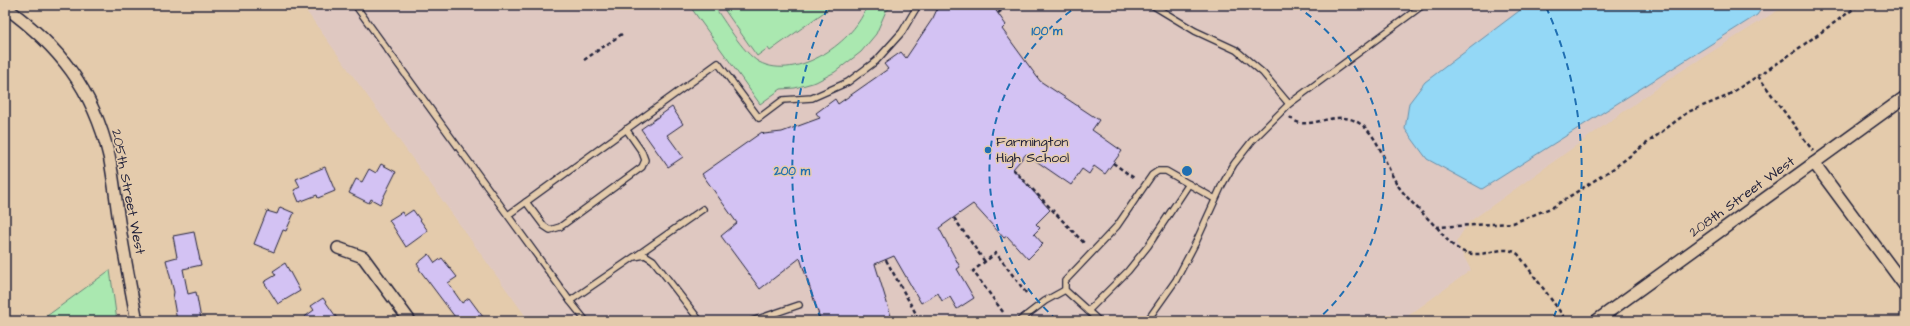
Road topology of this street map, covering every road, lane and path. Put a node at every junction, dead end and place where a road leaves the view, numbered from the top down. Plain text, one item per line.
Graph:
1 (355, 5) edge
2 (918, 5) edge
3 (1009, 5) edge
4 (1152, 5) edge
5 (1423, 5) edge
6 (1859, 5) edge
7 (5, 7) edge
8 (998, 13) dead end
9 (622, 34) dead end
10 (584, 60) dead end
11 (1758, 76) junction
12 (1905, 97) edge
13 (1289, 104) junction
14 (1290, 117) dead end
15 (626, 129) junction
16 (1813, 151) dead end
17 (1113, 163) dead end
18 (1814, 163) junction
19 (1013, 169) dead end
20 (1134, 178) dead end
21 (1189, 184) junction
22 (1215, 199) junction
23 (526, 202) junction
24 (703, 209) dead end
25 (508, 216) junction
26 (954, 218) dead end
27 (1436, 227) junction
28 (1084, 243) dead end
29 (338, 248) dead end
30 (634, 257) junction
31 (886, 260) dead end
32 (985, 262) junction
33 (1905, 286) edge
34 (1064, 290) junction
35 (1027, 294) dead end
36 (570, 302) junction
37 (799, 305) dead end
38 (1088, 311) junction
39 (1003, 312) dead end
40 (137, 321) edge
41 (410, 321) edge
42 (586, 321) edge
43 (700, 321) edge
44 (752, 321) edge
45 (920, 321) edge
46 (1019, 321) edge
47 (1099, 321) edge
48 (1147, 321) edge
49 (1567, 321) edge
50 (1596, 321) edge

1 - 25 lane
2 - 15 lane
3 - 8 path
4 - 13 lane
5 - 13 lane
6 - 11 path
7 - 40 street, 205th Street West
9 - 10 path
11 - 16 path
11 - 27 path
12 - 18 street, 208th Street West
13 - 22 lane
14 - 27 path
15 - 23 lane
15 - 23 lane
17 - 20 path
18 - 33 street
18 - 50 street, 208th Street West
19 - 28 path
21 - 22 lane
21 - 34 lane
21 - 38 lane
22 - 48 lane
23 - 25 lane
24 - 30 lane
25 - 36 lane
26 - 32 path
27 - 49 path
29 - 41 street
30 - 36 lane
30 - 43 lane
31 - 45 path
32 - 35 path
32 - 39 path
34 - 38 lane
34 - 46 lane
36 - 42 lane
37 - 44 lane
38 - 47 lane

